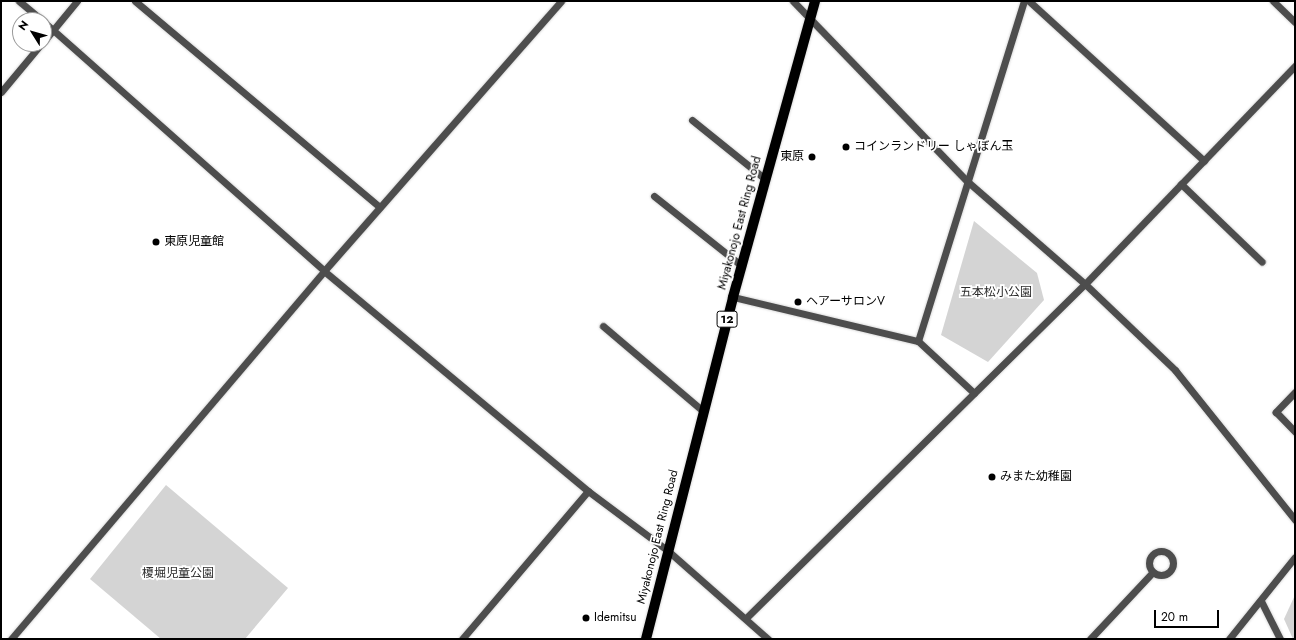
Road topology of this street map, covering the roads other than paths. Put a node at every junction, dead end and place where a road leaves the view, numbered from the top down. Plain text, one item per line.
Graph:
1 (19, 1) edge
2 (77, 1) edge
3 (135, 1) edge
4 (561, 1) edge
5 (793, 1) edge
6 (815, 1) edge
7 (1024, 1) edge
8 (1029, 1) edge
9 (1273, 1) edge
10 (32, 12) edge
11 (809, 19) junction
12 (1295, 22) edge
13 (54, 30) joint
14 (34, 52) edge
15 (1295, 66) edge
16 (1, 92) edge
17 (692, 120) dead end
18 (1204, 161) junction
19 (765, 179) junction
20 (968, 182) junction
21 (1181, 184) junction
22 (654, 196) dead end
23 (380, 207) junction
24 (1262, 262) dead end
25 (742, 266) junction
26 (324, 271) junction
27 (1084, 284) junction
28 (733, 297) junction
29 (603, 326) dead end
30 (918, 341) junction
31 (1295, 392) edge
32 (974, 393) junction
33 (703, 412) junction
34 (1295, 432) edge
35 (588, 491) junction
36 (1295, 520) edge
37 (667, 550) junction
38 (1295, 557) edge
39 (1153, 572) dead end
40 (1261, 601) junction
41 (746, 618) junction
42 (11, 639) edge
43 (462, 639) edge
44 (646, 639) edge
45 (768, 639) edge
46 (1090, 639) edge
47 (1229, 639) edge
48 (1280, 639) edge

1 - 10 street
2 - 13 street
3 - 23 street
4 - 23 street
5 - 11 street
6 - 11 main road, Miyakonojo East Ring Road / 12
7 - 20 street
8 - 18 street
9 - 12 street
11 - 19 main road, Miyakonojo East Ring Road / 12
11 - 20 street
13 - 26 street
14 - 16 street
15 - 18 street
17 - 19 street
18 - 21 street
19 - 25 main road, Miyakonojo East Ring Road / 12
20 - 27 street
20 - 30 street
21 - 24 street
21 - 27 street
22 - 25 street
23 - 26 street
25 - 28 main road, Miyakonojo East Ring Road / 12
26 - 35 street
26 - 42 street
27 - 32 street
27 - 36 street
28 - 30 street
28 - 33 main road, Miyakonojo East Ring Road / 12
29 - 33 street
30 - 32 street
31 - 34 street
32 - 41 street
33 - 37 main road, Miyakonojo East Ring Road / 12
35 - 37 street
35 - 43 street
37 - 41 street
37 - 44 main road, Miyakonojo East Ring Road / 12
38 - 40 street
39 - 46 street
40 - 47 street
40 - 48 street
41 - 45 street

